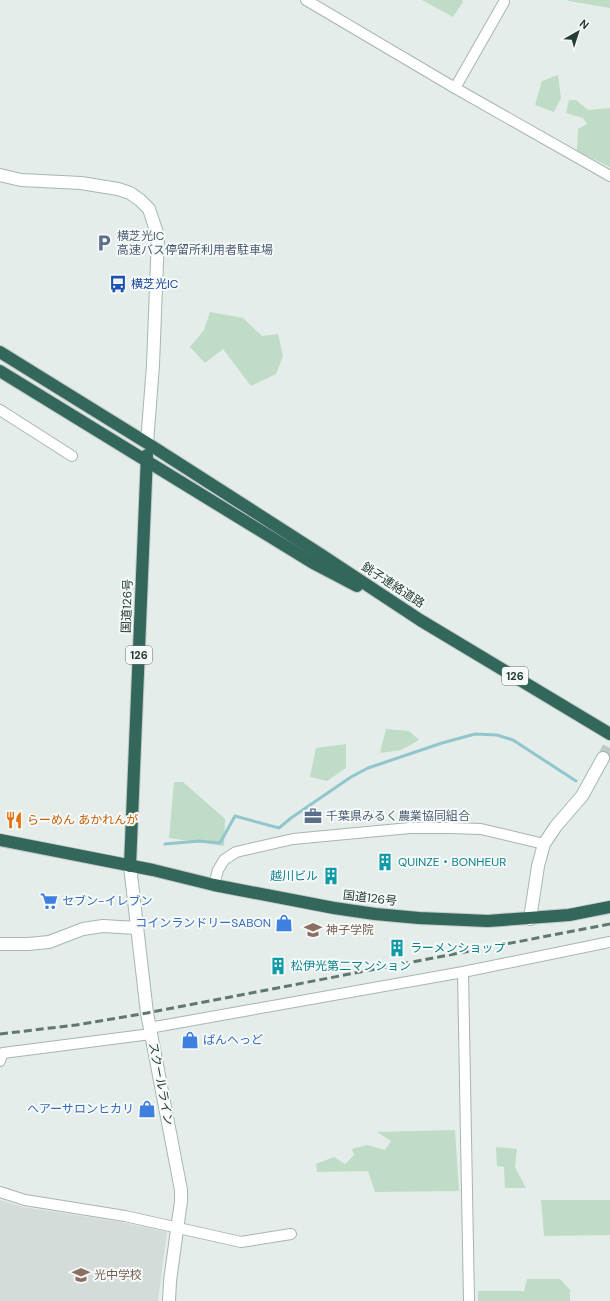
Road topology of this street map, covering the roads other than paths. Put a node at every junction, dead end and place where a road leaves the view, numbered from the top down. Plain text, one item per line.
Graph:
1 (306, 0) edge
2 (504, 2) dead end
3 (455, 88) junction
4 (0, 175) edge
5 (610, 176) edge
6 (0, 352) edge
7 (0, 371) edge
8 (0, 410) edge
9 (147, 443) junction
10 (72, 456) dead end
11 (146, 462) junction
12 (420, 620) junction
13 (610, 734) edge
14 (603, 758) tunnel mouth
15 (0, 840) edge
16 (544, 844) junction
17 (130, 866) junction
18 (214, 884) junction
19 (610, 908) edge
20 (530, 919) junction
21 (137, 928) junction
22 (610, 942) edge
23 (0, 944) edge
24 (463, 972) junction
25 (150, 1031) junction
26 (0, 1061) edge
27 (0, 1192) edge
28 (178, 1228) junction
29 (291, 1234) dead end
30 (169, 1301) edge
31 (469, 1301) edge

1 - 3 street
2 - 3 street
3 - 5 street
4 - 9 street
6 - 9 highway, 126
7 - 11 highway, 126
8 - 10 street
9 - 11 highway, 国道126号 / 126
9 - 12 highway, 銚子連絡道路 / 126
11 - 12 highway, 銚子連絡道路 / 126
11 - 17 highway, 国道126号 / 126
12 - 13 highway, 126
14 - 16 street
15 - 17 highway, 国道126号
16 - 18 street
16 - 20 street
17 - 18 highway, 国道126号
17 - 21 street, スクールライン
18 - 20 highway, 国道126号
19 - 20 highway, 国道126号
21 - 23 street
21 - 25 street, スクールライン
22 - 24 street
24 - 25 street
24 - 31 street
25 - 26 street
25 - 28 street, スクールライン
27 - 28 street
28 - 29 street
28 - 30 street, スクールライン

